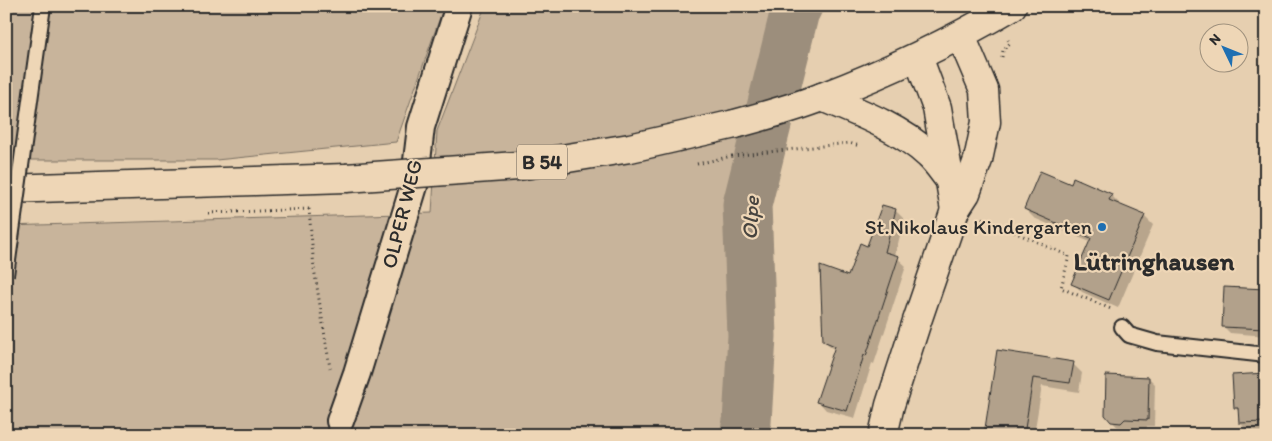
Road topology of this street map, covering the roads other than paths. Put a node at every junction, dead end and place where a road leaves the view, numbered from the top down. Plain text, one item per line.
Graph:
1 (43, 6) edge
2 (459, 6) edge
3 (1012, 6) edge
4 (961, 36) junction
5 (918, 57) junction
6 (822, 97) junction
7 (949, 180) junction
8 (6, 189) edge
9 (955, 210) junction
10 (6, 275) edge
11 (1122, 327) road end
12 (1266, 355) edge
13 (340, 421) dead end
14 (883, 435) edge

1 - 10 lane, bridge
2 - 13 street, OLPER WEG
3 - 4 main road, B 54
4 - 5 main road, B 54
4 - 9 main road
5 - 6 main road, B 54
5 - 7 main road
6 - 7 main road
6 - 8 main road, B 54, bridge
7 - 9 main road
9 - 14 main road
11 - 12 lane

